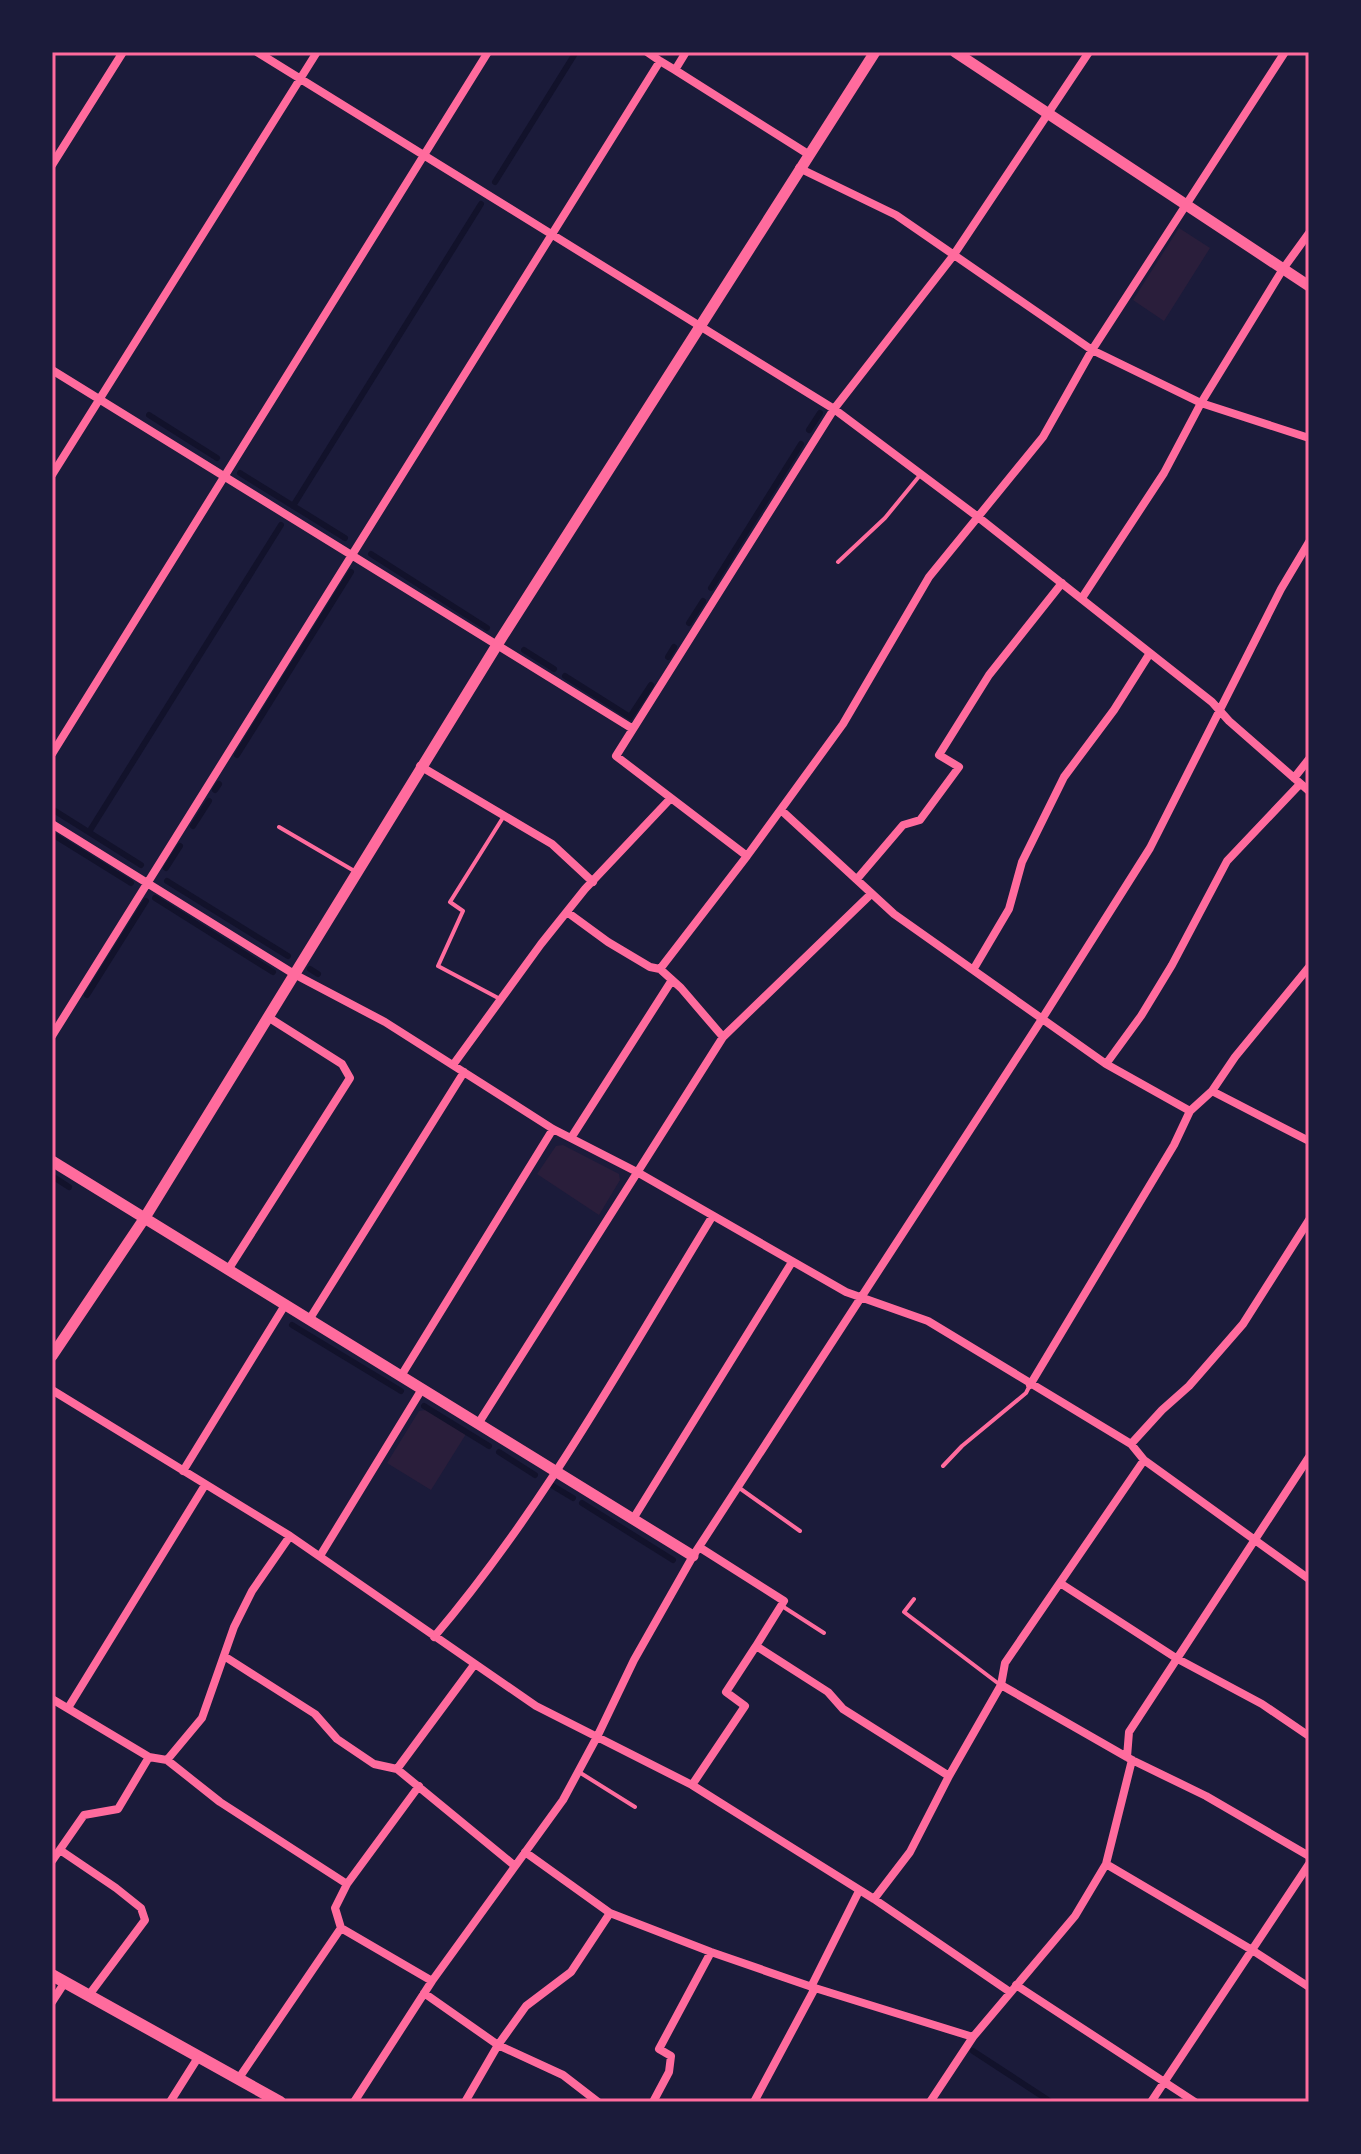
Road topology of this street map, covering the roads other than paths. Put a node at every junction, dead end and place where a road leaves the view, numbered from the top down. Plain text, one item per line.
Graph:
1 (123, 52) edge
2 (257, 52) edge
3 (317, 52) edge
4 (488, 52) edge
5 (647, 52) edge
6 (686, 52) edge
7 (875, 52) edge
8 (955, 52) edge
9 (1089, 52) edge
10 (1285, 52) edge
11 (660, 61) junction
12 (675, 70) junction
13 (300, 80) junction
14 (1049, 114) junction
15 (808, 154) junction
16 (423, 155) junction
17 (52, 165) edge
18 (799, 168) junction
19 (1186, 204) junction
20 (1309, 233) edge
21 (552, 235) junction
22 (953, 256) junction
23 (1283, 269) junction
24 (1309, 286) edge
25 (700, 326) junction
26 (1092, 350) junction
27 (52, 370) edge
28 (99, 399) junction
29 (1201, 403) junction
30 (834, 409) junction
31 (1309, 438) edge
32 (921, 474) junction
33 (52, 475) edge
34 (223, 475) junction
35 (978, 517) junction
36 (1309, 542) edge
37 (352, 555) junction
38 (838, 562) dead end
39 (1062, 583) junction
40 (1082, 598) junction
41 (497, 645) junction
42 (1150, 653) junction
43 (1220, 711) junction
44 (633, 729) junction
45 (52, 754) edge
46 (1309, 759) edge
47 (420, 766) junction
48 (1297, 781) junction
49 (1309, 791) edge
50 (671, 798) junction
51 (781, 810) junction
52 (504, 816) junction
53 (52, 824) edge
54 (279, 827) dead end
55 (747, 856) junction
56 (356, 872) junction
57 (857, 879) junction
58 (148, 882) junction
59 (593, 882) junction
60 (871, 894) junction
61 (567, 912) junction
62 (1309, 967) edge
63 (660, 969) junction
64 (973, 970) junction
65 (294, 974) junction
66 (672, 980) junction
67 (500, 999) junction
68 (268, 1017) junction
69 (1042, 1019) junction
70 (52, 1036) edge
71 (723, 1037) junction
72 (1106, 1064) junction
73 (453, 1065) junction
74 (464, 1072) junction
75 (1212, 1091) junction
76 (1190, 1111) junction
77 (553, 1129) junction
78 (571, 1138) junction
79 (1309, 1141) edge
80 (52, 1161) edge
81 (637, 1172) junction
82 (712, 1217) junction
83 (144, 1219) junction
84 (1309, 1220) edge
85 (792, 1262) junction
86 (228, 1270) junction
87 (861, 1298) junction
88 (285, 1305) junction
89 (309, 1320) junction
90 (52, 1356) edge
91 (401, 1376) junction
92 (1030, 1385) junction
93 (422, 1389) junction
94 (52, 1390) edge
95 (478, 1424) junction
96 (1131, 1444) junction
97 (1309, 1457) edge
98 (1144, 1460) junction
99 (943, 1466) dead end
100 (183, 1471) junction
101 (556, 1472) junction
102 (205, 1485) junction
103 (738, 1487) junction
104 (633, 1519) junction
105 (800, 1531) dead end
106 (290, 1536) junction
107 (1254, 1541) junction
108 (696, 1551) junction
109 (320, 1556) junction
110 (1309, 1579) edge
111 (1060, 1583) junction
112 (914, 1599) dead end
113 (781, 1606) junction
114 (824, 1633) dead end
115 (434, 1637) junction
116 (756, 1646) junction
117 (224, 1656) junction
118 (1176, 1658) junction
119 (474, 1665) junction
120 (1001, 1685) junction
121 (52, 1699) edge
122 (68, 1708) junction
123 (598, 1735) junction
124 (1309, 1736) edge
125 (149, 1757) junction
126 (1130, 1759) junction
127 (167, 1760) junction
128 (397, 1769) junction
129 (578, 1772) junction
130 (949, 1776) junction
131 (692, 1785) junction
132 (419, 1786) junction
133 (635, 1807) dead end
134 (60, 1850) junction
135 (525, 1852) junction
136 (1309, 1856) edge
137 (52, 1861) edge
138 (1106, 1864) junction
139 (1309, 1864) edge
140 (515, 1866) junction
141 (347, 1884) junction
142 (859, 1891) junction
143 (874, 1899) junction
144 (610, 1913) junction
145 (341, 1928) junction
146 (1252, 1950) junction
147 (711, 1952) junction
148 (52, 1975) edge
149 (432, 1981) junction
150 (65, 1982) junction
151 (813, 1987) junction
152 (1309, 1987) edge
153 (1013, 1989) junction
154 (424, 1993) junction
155 (89, 1995) junction
156 (52, 2002) edge
157 (973, 2037) junction
158 (498, 2045) junction
159 (199, 2056) junction
160 (239, 2078) junction
161 (1165, 2082) junction
162 (170, 2102) edge
163 (280, 2102) edge
164 (354, 2102) edge
165 (465, 2102) edge
166 (598, 2102) edge
167 (653, 2102) edge
168 (754, 2102) edge
169 (930, 2102) edge
170 (1151, 2102) edge
171 (1195, 2102) edge

1 - 17 street
2 - 13 street
3 - 13 street
4 - 16 street
5 - 11 street
6 - 12 street
7 - 15 street
8 - 14 street
9 - 14 street
10 - 19 street
11 - 12 street
11 - 21 street
12 - 15 street
13 - 16 street
13 - 28 street
14 - 19 street
14 - 22 street
15 - 18 street
16 - 21 street
16 - 34 street
18 - 22 street
18 - 25 street
19 - 23 street
19 - 26 street
20 - 23 street
21 - 25 street
21 - 37 street
22 - 26 street
22 - 30 street
23 - 24 street
23 - 29 street
25 - 30 street
25 - 41 street
26 - 29 street
26 - 35 street
27 - 28 street
28 - 33 street
28 - 34 street
29 - 31 street
29 - 40 street
30 - 32 street
30 - 44 street
32 - 35 street
32 - 38 lane
34 - 37 street
34 - 45 street
35 - 39 street
35 - 51 street
36 - 43 street
37 - 41 street
37 - 58 street
39 - 40 street
39 - 57 street
40 - 42 street
41 - 44 street
41 - 47 street
42 - 43 street
42 - 64 street
43 - 48 street
43 - 69 street
44 - 50 street
46 - 48 street
47 - 52 street
47 - 56 street
48 - 49 street
48 - 72 street
50 - 55 street
50 - 59 street
51 - 55 street
51 - 57 street
52 - 59 street
52 - 67 lane
53 - 58 street
54 - 56 lane
55 - 63 street
56 - 65 street
57 - 60 street
58 - 65 street
58 - 70 street
59 - 61 street
60 - 64 street
60 - 71 street
61 - 63 street
61 - 67 street
62 - 75 street
63 - 66 street
64 - 69 street
65 - 68 street
65 - 73 street
66 - 71 street
66 - 78 street
67 - 73 street
68 - 83 street
68 - 86 street
69 - 72 street
69 - 87 street
71 - 81 street
72 - 76 street
73 - 74 street
74 - 77 street
74 - 89 street
75 - 76 street
75 - 79 street
76 - 92 street
77 - 78 street
77 - 91 street
78 - 81 street
80 - 83 street
81 - 82 street
81 - 95 street
82 - 85 street
82 - 101 street
83 - 86 street
83 - 90 street
84 - 96 street
85 - 87 street
85 - 104 street
86 - 88 street
87 - 92 street
87 - 103 street
88 - 89 street
88 - 100 street
89 - 91 street
91 - 93 street
92 - 96 street
92 - 99 lane
93 - 95 street
93 - 109 street
94 - 100 street
95 - 101 street
96 - 98 street
97 - 107 street
98 - 107 street
98 - 111 street
100 - 102 street
101 - 104 street
101 - 115 street
102 - 106 street
102 - 122 street
103 - 105 lane
103 - 108 street
104 - 108 street
106 - 109 street
106 - 117 street
107 - 110 street
107 - 118 street
108 - 113 street
108 - 123 street
109 - 115 street
111 - 118 street
111 - 120 street
112 - 120 lane
113 - 114 lane
113 - 116 street
115 - 119 street
116 - 130 street
116 - 131 street
117 - 127 street
117 - 128 street
118 - 124 street
118 - 126 street
119 - 123 street
119 - 128 street
120 - 126 street
120 - 130 street
121 - 122 street
122 - 125 street
123 - 129 street
123 - 131 street
125 - 127 street
125 - 134 street
126 - 136 street
126 - 138 street
127 - 141 street
128 - 132 street
129 - 133 lane
129 - 135 street
130 - 143 street
131 - 142 street
132 - 140 street
132 - 141 street
134 - 137 street
134 - 155 street
135 - 140 street
135 - 144 street
138 - 146 street
138 - 153 street
139 - 146 street
140 - 149 street
141 - 145 street
142 - 143 street
142 - 151 street
143 - 153 street
144 - 147 street
144 - 158 street
145 - 149 street
145 - 160 street
146 - 152 street
146 - 161 street
147 - 151 street
147 - 167 street
148 - 150 main road
149 - 154 street
150 - 155 main road
150 - 156 street
151 - 157 street
151 - 168 street
153 - 157 street
153 - 161 street
154 - 158 street
154 - 164 street
155 - 159 main road
157 - 169 street
158 - 165 street
158 - 166 street
159 - 160 main road
159 - 162 street
160 - 163 main road
161 - 170 street
161 - 171 street

